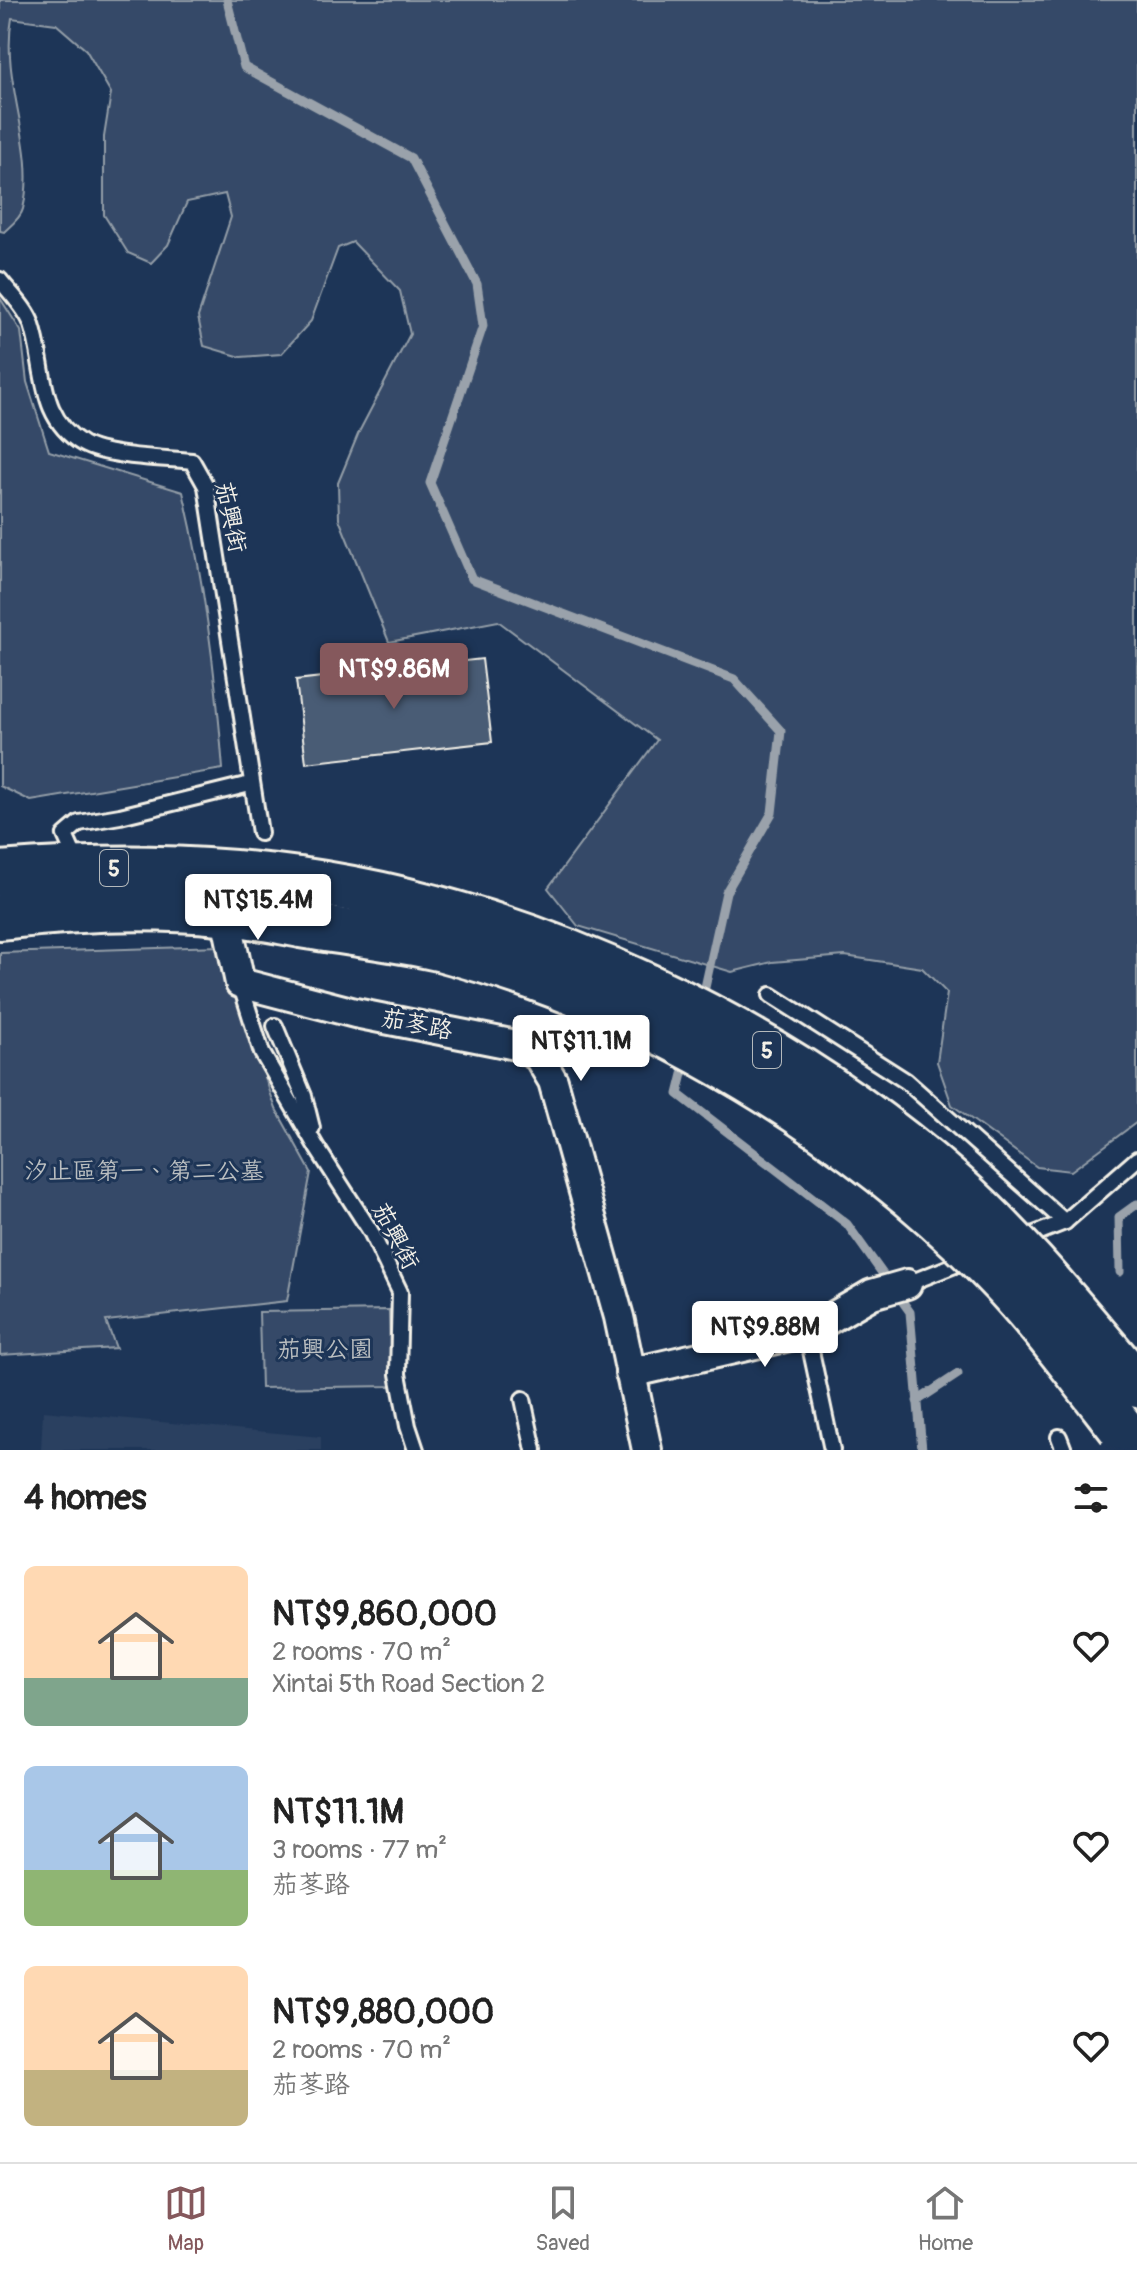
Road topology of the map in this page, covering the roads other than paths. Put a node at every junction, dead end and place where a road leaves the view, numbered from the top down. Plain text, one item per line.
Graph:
1 (0, 280) edge
2 (250, 784) junction
3 (260, 833) dead end
4 (79, 868) junction
5 (0, 874) edge
6 (226, 891) junction
7 (0, 917) edge
8 (240, 983) junction
9 (771, 995) dead end
10 (275, 1026) dead end
11 (317, 1148) junction
12 (1137, 1159) edge
13 (1065, 1222) junction
14 (907, 1284) joint
15 (807, 1332) junction
16 (630, 1373) junction
17 (1137, 1385) edge
18 (523, 1399) dead end
19 (416, 1450) edge
20 (534, 1450) edge
21 (647, 1450) edge
22 (832, 1450) edge
23 (1137, 1450) edge

1 - 2 lane, 茄興街
2 - 3 lane, 茄興街
2 - 4 lane
4 - 5 main road, 5
4 - 6 main road, 5
6 - 7 main road, 5
6 - 8 street
6 - 17 main road, 5, bridge
6 - 23 main road, 5, bridge
8 - 11 lane, 茄興街
8 - 16 street, 茄苳路
9 - 13 lane
10 - 11 lane, 茄興街
11 - 19 lane, 茄興街
12 - 13 lane
13 - 14 lane
14 - 15 street
15 - 16 street
15 - 22 lane
16 - 21 street, 茄苳路
18 - 20 lane

